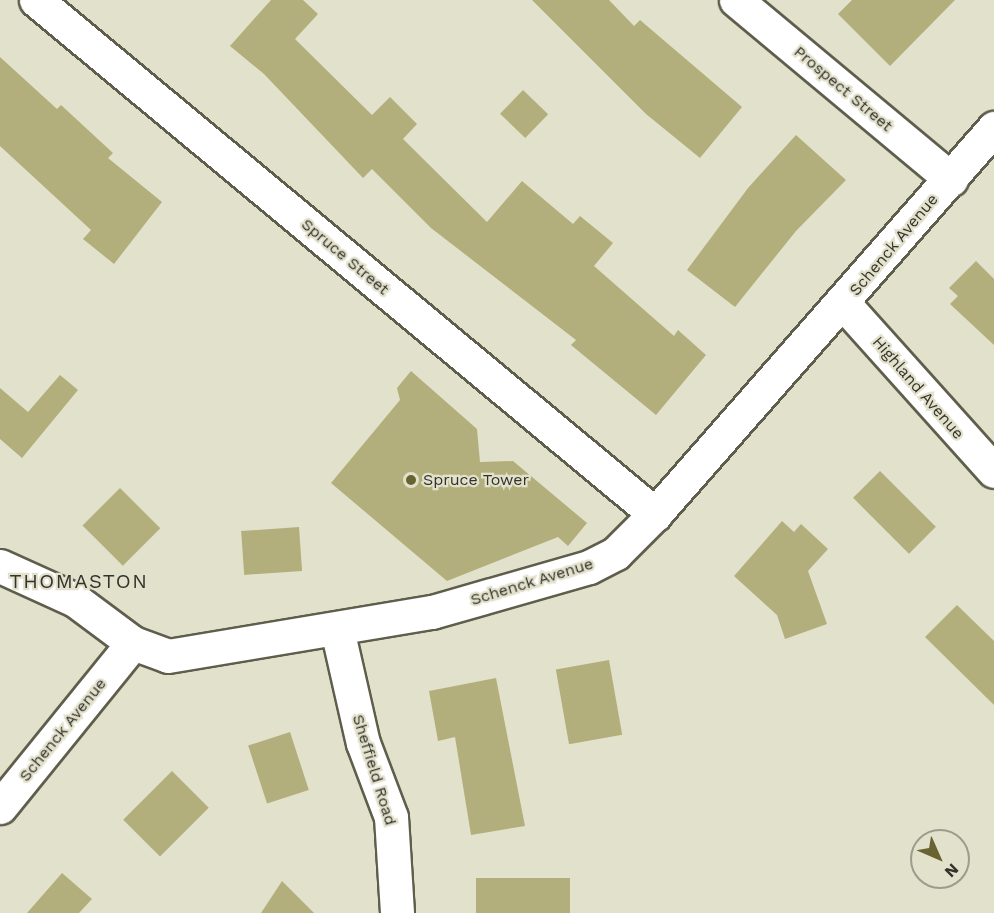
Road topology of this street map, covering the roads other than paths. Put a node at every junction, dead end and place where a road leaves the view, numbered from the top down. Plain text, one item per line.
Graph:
1 (36, 0) edge
2 (736, 0) edge
3 (994, 128) edge
4 (951, 178) junction
5 (843, 304) junction
6 (994, 471) edge
7 (655, 514) junction
8 (0, 566) edge
9 (337, 629) junction
10 (133, 643) junction
11 (0, 807) edge
12 (396, 913) edge

1 - 7 street, Spruce Street
2 - 4 street, Prospect Street
3 - 4 street, Schenck Avenue
4 - 5 street, Schenck Avenue
5 - 6 street, Highland Avenue
5 - 7 street, Schenck Avenue
7 - 9 street, Schenck Avenue
8 - 10 street
9 - 10 street, Schenck Avenue
9 - 12 street, Sheffield Road
10 - 11 street, Schenck Avenue

